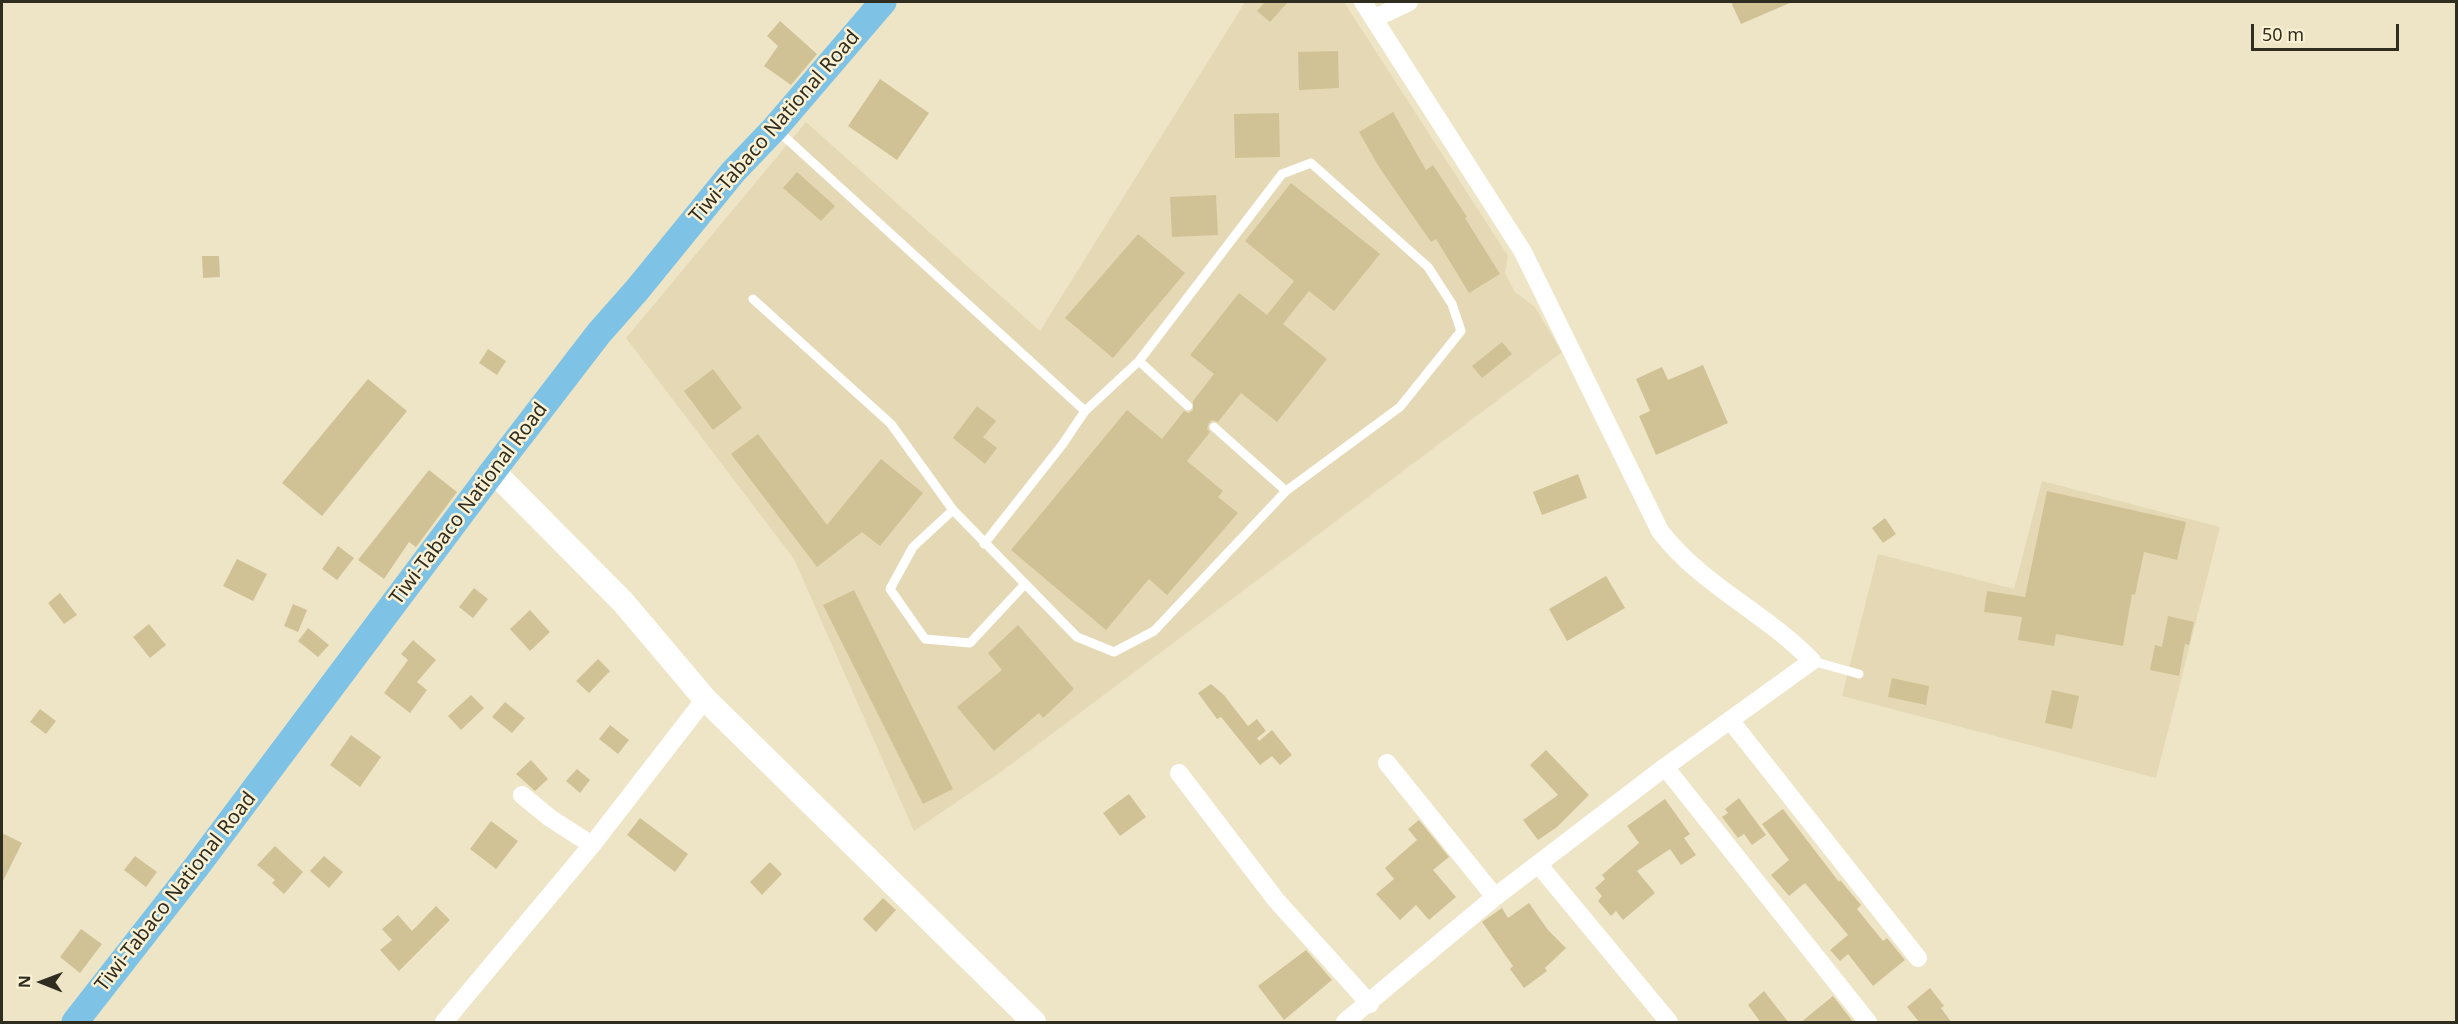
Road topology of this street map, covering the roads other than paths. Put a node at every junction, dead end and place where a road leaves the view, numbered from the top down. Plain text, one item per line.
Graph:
1 (883, 2) edge
2 (1363, 2) edge
3 (1409, 2) edge
4 (1375, 18) junction
5 (775, 128) junction
6 (753, 299) dead end
7 (1138, 361) junction
8 (1188, 406) dead end
9 (1085, 411) junction
10 (1214, 427) dead end
11 (492, 471) junction
12 (1286, 491) junction
13 (953, 510) junction
14 (984, 544) junction
15 (1025, 584) junction
16 (1812, 661) junction
17 (1858, 674) dead end
18 (705, 699) junction
19 (1730, 720) junction
20 (1387, 763) dead end
21 (1665, 767) junction
22 (1179, 773) dead end
23 (522, 795) dead end
24 (592, 845) junction
25 (1538, 864) junction
26 (1495, 897) junction
27 (1918, 958) dead end
28 (1370, 1004) junction
29 (75, 1023) edge
30 (444, 1023) edge
31 (1034, 1023) edge
32 (1345, 1023) edge
33 (1669, 1023) edge
34 (1868, 1023) edge

1 - 5 main road, Tiwi-Tabaco National Road
2 - 4 street
3 - 4 street
4 - 16 street
5 - 9 lane
5 - 11 main road, Tiwi-Tabaco National Road
6 - 13 lane
7 - 8 lane
7 - 9 lane
7 - 12 lane
9 - 14 lane
10 - 12 lane
11 - 18 main road
11 - 29 main road, Tiwi-Tabaco National Road
12 - 15 lane
13 - 14 lane
13 - 15 lane
14 - 15 lane
16 - 17 lane
16 - 19 street
18 - 24 street
18 - 31 main road
19 - 21 street
19 - 27 street
20 - 26 street
21 - 25 street
21 - 34 street
22 - 28 street
23 - 24 street
24 - 30 street
25 - 26 street
25 - 33 street
26 - 28 street
28 - 32 street

